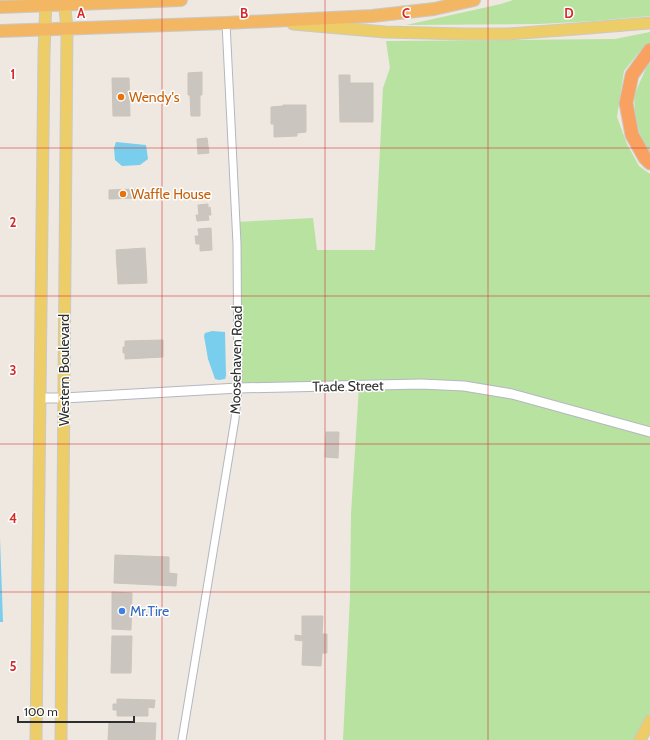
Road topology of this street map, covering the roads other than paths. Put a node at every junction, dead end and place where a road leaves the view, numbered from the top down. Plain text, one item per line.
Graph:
1 (181, 0) edge
2 (474, 0) edge
3 (46, 3) edge
4 (64, 3) edge
5 (0, 7) edge
6 (267, 21) junction
7 (226, 23) junction
8 (650, 23) edge
9 (67, 28) junction
10 (45, 29) junction
11 (0, 31) edge
12 (650, 50) edge
13 (650, 163) edge
14 (238, 388) junction
15 (40, 398) junction
16 (64, 398) junction
17 (650, 432) edge
18 (650, 721) edge
19 (36, 740) edge
20 (61, 740) edge
21 (182, 740) edge
22 (640, 740) edge

1 - 4 highway
2 - 6 highway
3 - 4 highway
3 - 5 highway
3 - 10 main road, Western Boulevard
4 - 9 main road, Western Boulevard
6 - 7 highway
6 - 8 main road
7 - 9 highway
7 - 14 street, Moosehaven Road
9 - 10 highway
9 - 16 main road, Western Boulevard
10 - 11 highway
10 - 15 main road, Western Boulevard
12 - 13 highway
14 - 16 street, Trade Street
14 - 17 street, Trade Street
14 - 21 street, Moosehaven Road
15 - 16 street, Trade Street
15 - 19 main road, Western Boulevard
16 - 20 main road, Western Boulevard
18 - 22 main road

